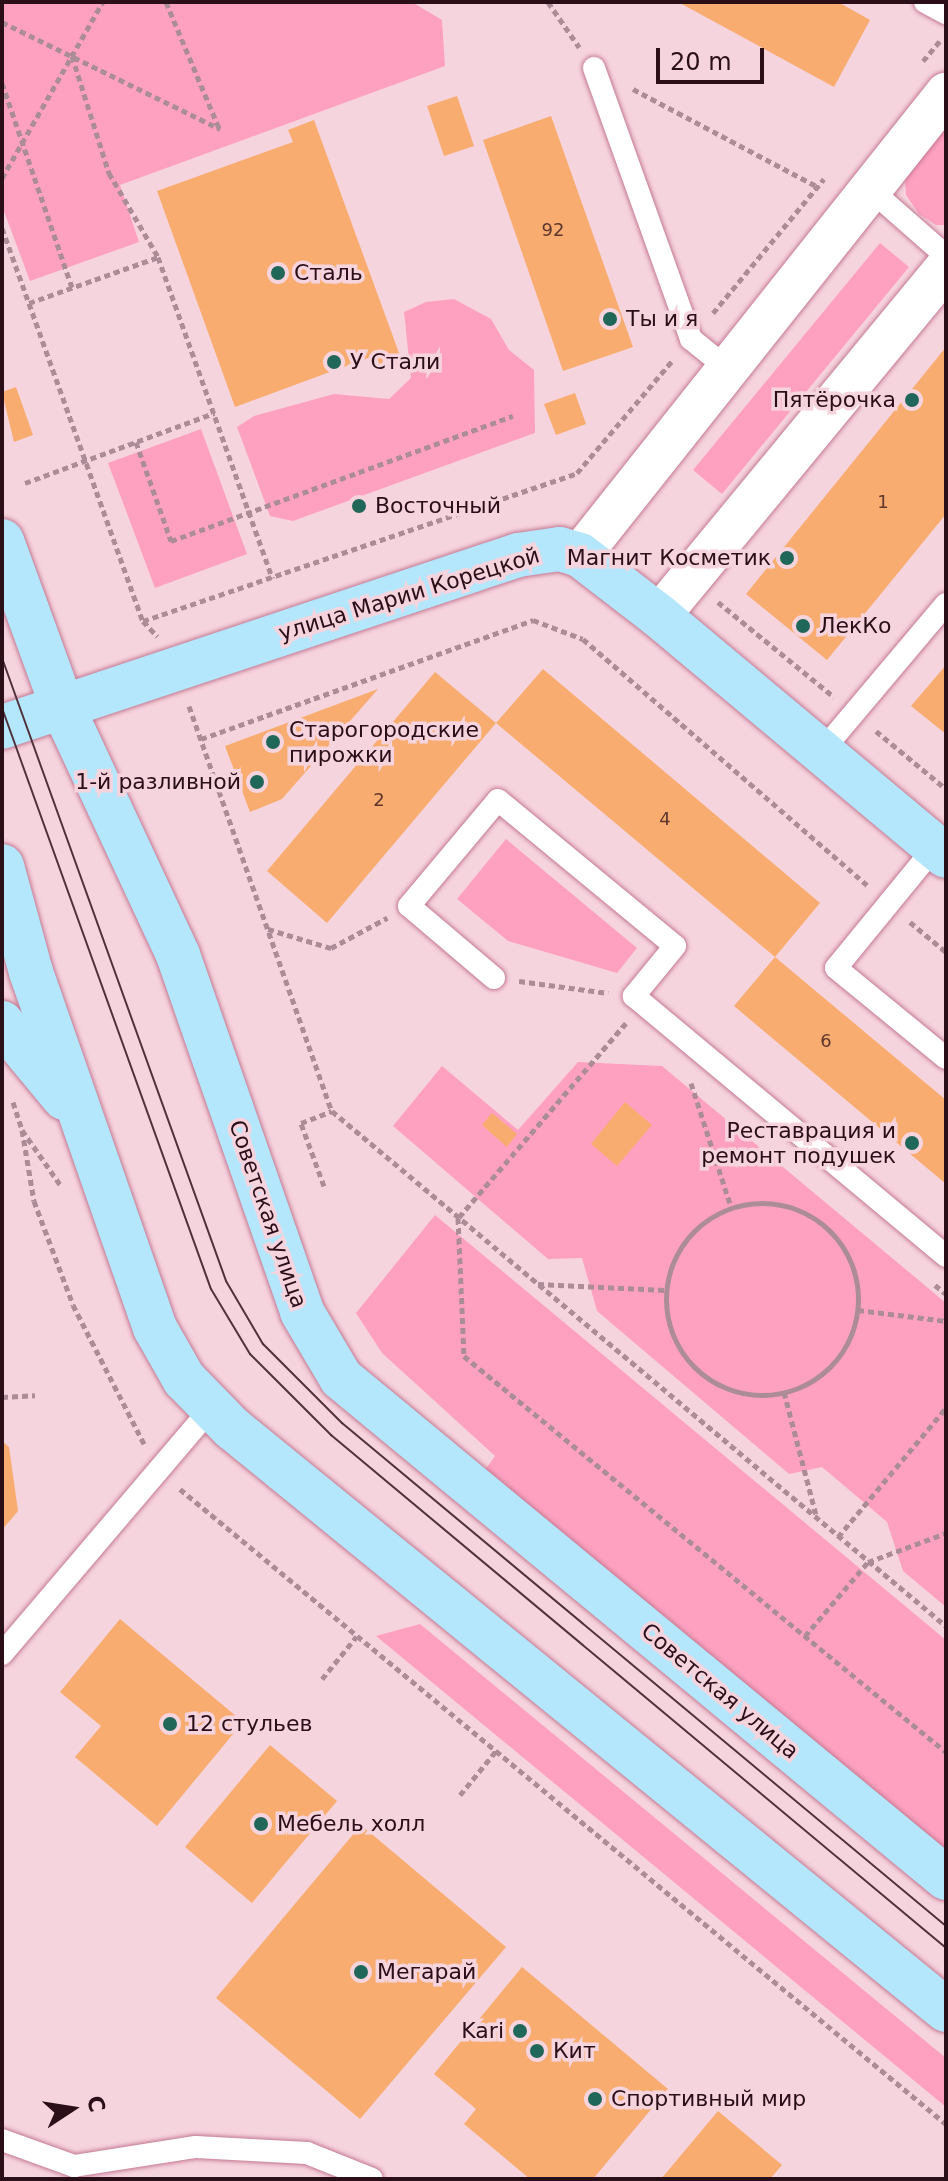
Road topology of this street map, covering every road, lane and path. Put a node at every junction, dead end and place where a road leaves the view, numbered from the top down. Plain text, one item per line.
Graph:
1 (103, 2) edge
2 (166, 2) edge
3 (548, 2) edge
4 (925, 2) edge
5 (946, 13) edge
6 (2, 22) edge
7 (946, 34) edge
8 (72, 56) junction
9 (594, 68) junction
10 (931, 82) edge
11 (2, 83) edge
12 (22, 144) junction
13 (828, 175) dead end
14 (2, 178) edge
15 (818, 187) junction
16 (871, 190) junction
17 (2, 228) edge
18 (946, 256) edge
19 (158, 257) junction
20 (946, 268) edge
21 (72, 287) junction
22 (29, 303) junction
23 (691, 339) junction
24 (727, 368) junction
25 (214, 413) junction
26 (513, 416) dead end
27 (136, 442) junction
28 (85, 461) junction
29 (25, 483) dead end
30 (249, 512) junction
31 (2, 541) edge
32 (580, 555) junction
33 (272, 578) junction
34 (946, 604) edge
35 (659, 616) junction
36 (187, 701) dead end
37 (62, 706) junction
38 (2, 727) edge
39 (201, 739) junction
40 (822, 751) junction
41 (940, 852) edge
42 (2, 866) edge
43 (888, 903) junction
44 (409, 906) junction
45 (268, 929) junction
46 (946, 952) edge
47 (494, 978) joint
48 (638, 1000) junction
49 (2, 1023) edge
50 (946, 1058) edge
51 (710, 1060) junction
52 (7, 1086) dead end
53 (332, 1111) junction
54 (83, 1120) junction
55 (22, 1130) junction
56 (324, 1186) dead end
57 (62, 1188) dead end
58 (731, 1207) junction
59 (458, 1218) junction
60 (946, 1256) edge
61 (537, 1284) junction
62 (665, 1290) junction
63 (858, 1310) junction
64 (946, 1321) edge
65 (784, 1392) junction
66 (35, 1395) dead end
67 (2, 1397) edge
68 (212, 1407) junction
69 (946, 1408) edge
70 (158, 1471) junction
71 (816, 1518) junction
72 (946, 1533) edge
73 (838, 1537) junction
74 (868, 1562) junction
75 (946, 1626) edge
76 (357, 1636) junction
77 (805, 1636) junction
78 (2, 1654) edge
79 (322, 1679) dead end
80 (496, 1751) junction
81 (946, 1752) edge
82 (460, 1795) dead end
83 (946, 1878) edge
84 (946, 2010) edge
85 (946, 2124) edge
86 (2, 2140) edge
87 (372, 2179) edge

1 - 8 path
2 - 8 path
3 - 9 path
4 - 5 lane
6 - 8 path
7 - 10 path
8 - 12 path
8 - 19 path
9 - 15 path
9 - 23 lane
10 - 16 street
11 - 12 path
12 - 14 path
12 - 21 path
13 - 15 path
15 - 23 path
16 - 18 lane
16 - 24 street
17 - 22 path
19 - 21 path
19 - 25 path
20 - 35 street
21 - 22 path
22 - 28 path
23 - 24 lane
23 - 33 path
24 - 32 street
25 - 27 path
25 - 30 path
26 - 30 path
27 - 28 path
27 - 30 path
28 - 29 path
28 - 33 path
30 - 33 path
31 - 37 main road, Советская улица
32 - 35 main road
32 - 37 main road, улица Марии Корецкой
34 - 40 lane
35 - 40 main road
36 - 39 path
37 - 38 main road, улица Марии Корецкой
37 - 83 main road, Советская улица
39 - 43 path
39 - 45 path
40 - 41 main road
41 - 43 lane
42 - 54 main road
43 - 46 path
43 - 50 lane
44 - 45 path
44 - 47 lane
44 - 48 lane
45 - 53 path
47 - 48 path
48 - 51 lane
48 - 59 path
49 - 54 main road
51 - 58 path
51 - 60 lane
52 - 55 path
53 - 56 path
53 - 59 path
54 - 68 main road
55 - 57 path
55 - 70 path
58 - 62 path
58 - 63 path
59 - 61 path
59 - 77 path
61 - 62 path
61 - 71 path
62 - 65 path
63 - 64 path
63 - 65 path
65 - 71 path
66 - 67 path
68 - 70 lane
68 - 84 main road
69 - 73 path
70 - 76 path
70 - 78 lane
71 - 73 path
72 - 74 path
73 - 74 path
74 - 75 path
74 - 77 path
76 - 79 path
76 - 80 path
77 - 81 path
80 - 82 path
80 - 85 path
86 - 87 lane

